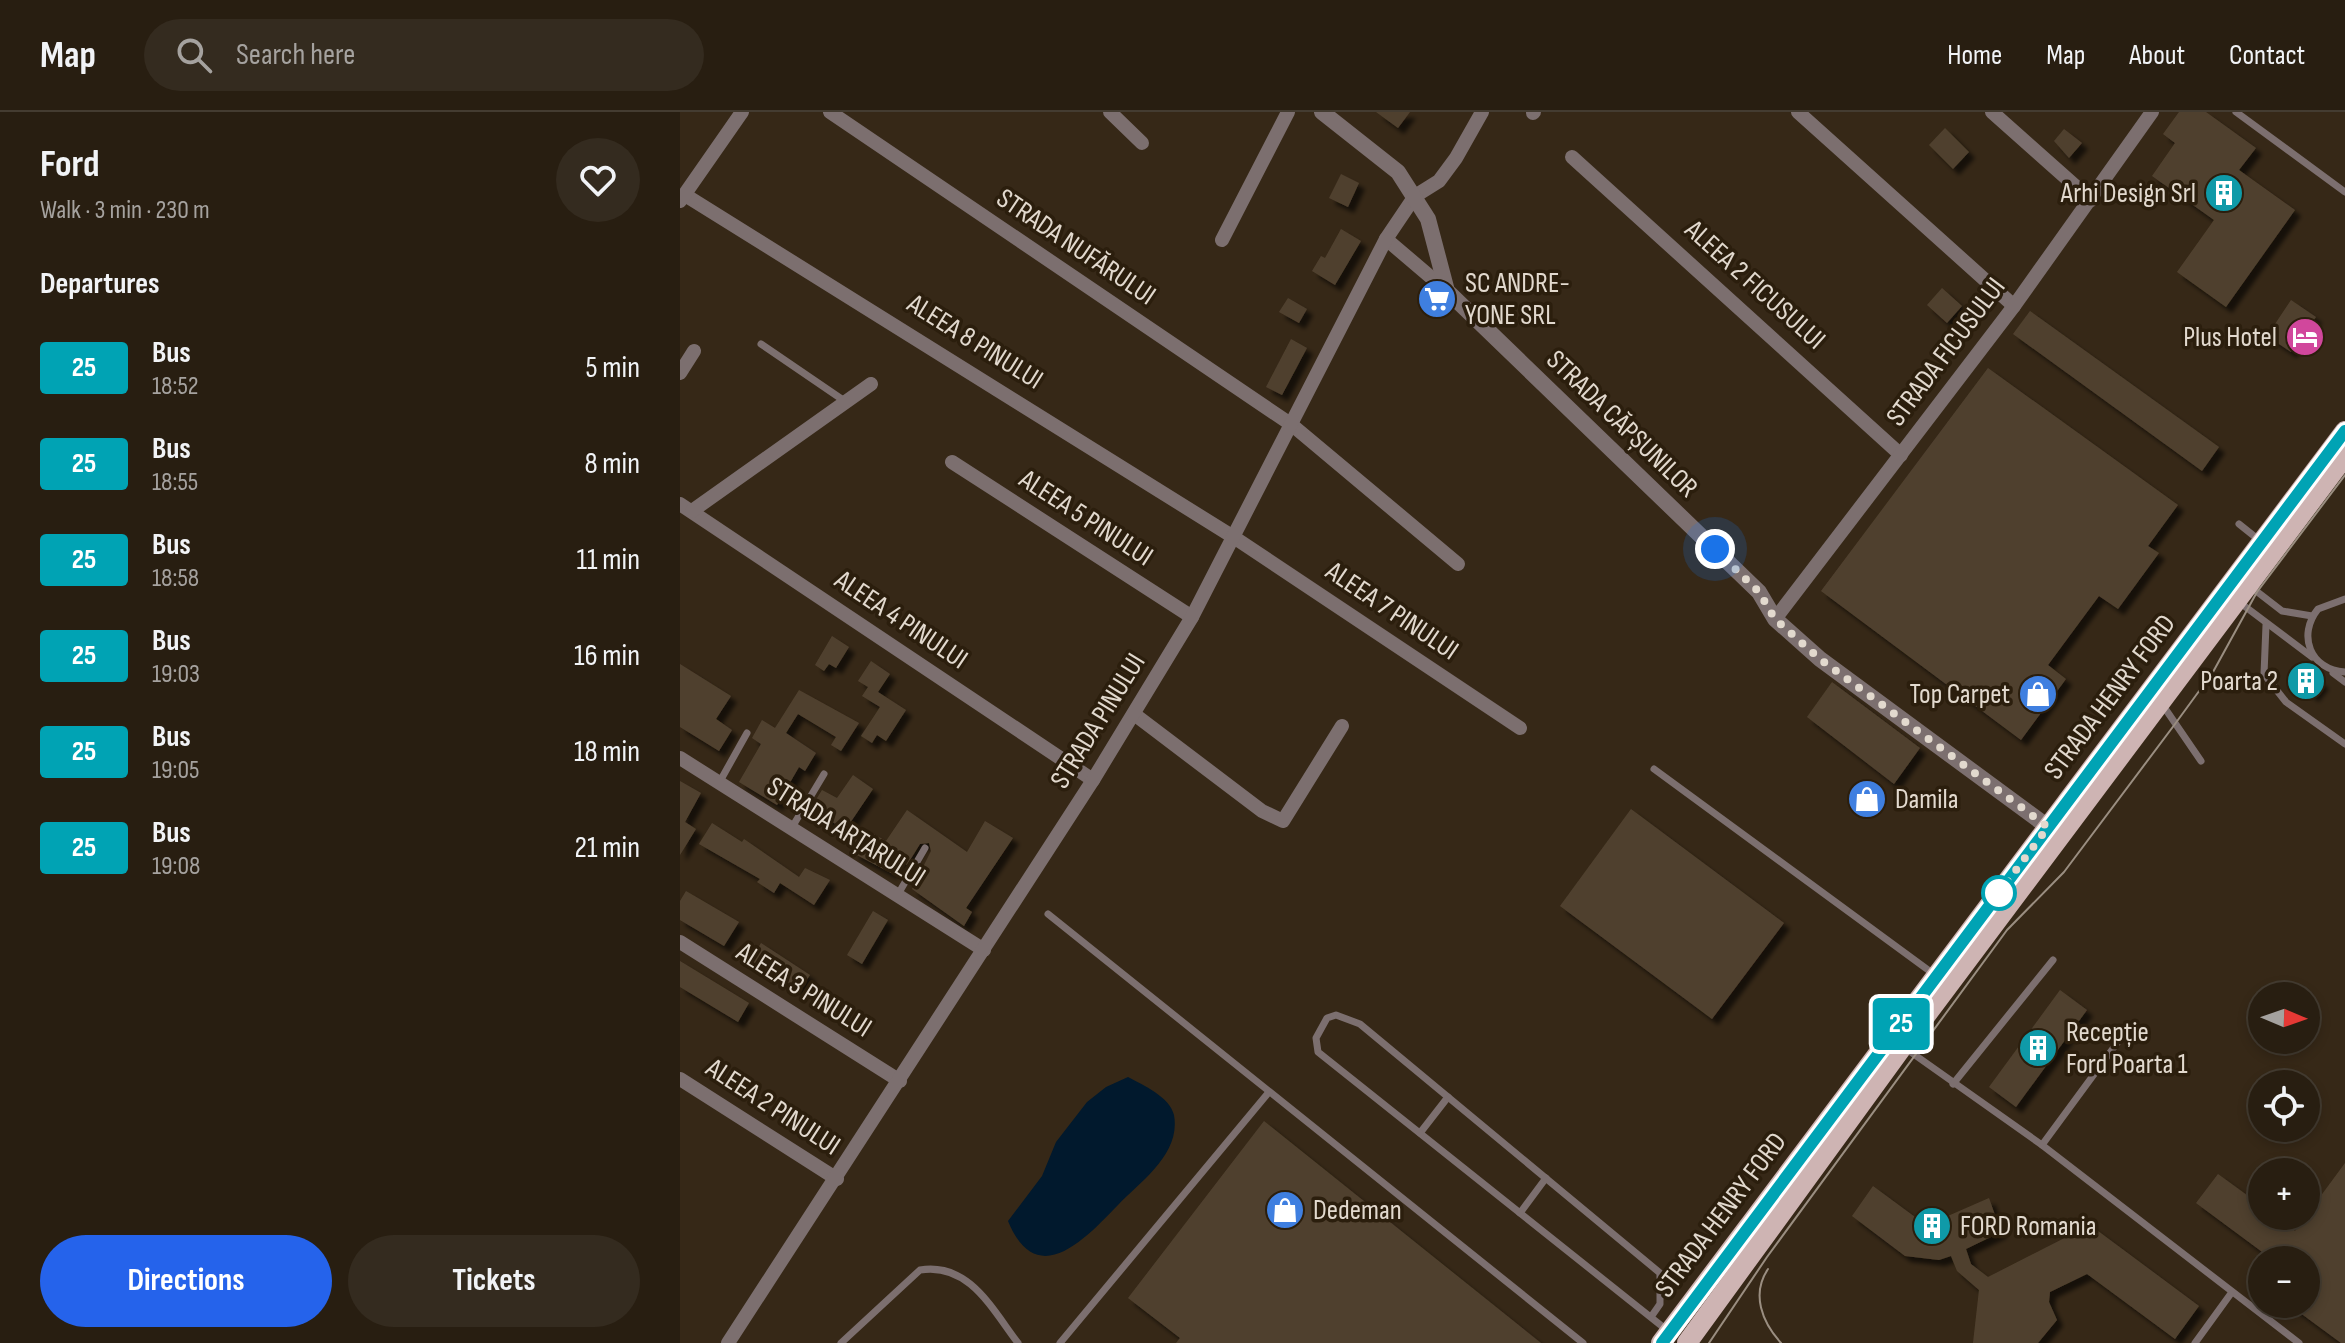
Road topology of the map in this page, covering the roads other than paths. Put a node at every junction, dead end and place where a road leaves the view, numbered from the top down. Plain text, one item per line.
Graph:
1 (742, 112) edge
2 (830, 112) edge
3 (1110, 112) edge
4 (1288, 112) edge
5 (1322, 112) edge
6 (1482, 112) edge
7 (1798, 112) edge
8 (1992, 112) edge
9 (2152, 112) edge
10 (2236, 112) edge
11 (1142, 143) dead end
12 (1572, 157) dead end
13 (2345, 192) edge
14 (1415, 196) junction
15 (683, 198) edge
16 (2091, 200) junction
17 (1386, 239) junction
18 (1222, 240) dead end
19 (1447, 291) junction
20 (2014, 306) junction
21 (761, 344) dead end
22 (694, 351) dead end
23 (680, 373) edge
24 (871, 384) dead end
25 (846, 402) junction
26 (1292, 425) junction
27 (2345, 431) edge
28 (1901, 455) junction
29 (2345, 456) edge
30 (952, 462) dead end
31 (686, 507) edge
32 (2239, 524) dead end
33 (1235, 538) junction
34 (2261, 541) junction
35 (1458, 564) dead end
36 (2243, 593) junction
37 (2345, 599) edge
38 (2312, 616) junction
39 (1192, 617) junction
40 (1775, 619) junction
41 (2270, 626) junction
42 (2316, 660) junction
43 (2328, 669) junction
44 (2345, 672) edge
45 (2345, 682) edge
46 (2162, 704) junction
47 (1134, 714) junction
48 (1342, 726) dead end
49 (1520, 728) dead end
50 (747, 733) dead end
51 (2345, 744) edge
52 (680, 758) edge
53 (2201, 761) dead end
54 (1654, 769) dead end
55 (824, 774) dead end
56 (1093, 780) junction
57 (719, 783) junction
58 (2048, 827) junction
59 (791, 829) junction
60 (925, 848) dead end
61 (897, 896) junction
62 (1048, 914) dead end
63 (680, 942) edge
64 (984, 950) junction
65 (2053, 960) dead end
66 (1937, 976) junction
67 (2120, 1039) dead end
68 (1903, 1046) junction
69 (680, 1079) edge
70 (900, 1081) junction
71 (1953, 1084) junction
72 (1269, 1092) junction
73 (1448, 1097) junction
74 (1420, 1133) junction
75 (2042, 1145) junction
76 (1546, 1178) junction
77 (837, 1179) junction
78 (1520, 1213) junction
79 (2232, 1292) junction
80 (1651, 1317) junction
81 (1673, 1339) edge
82 (728, 1343) edge
83 (841, 1343) edge
84 (1018, 1343) edge
85 (1060, 1343) edge
86 (1583, 1343) edge
87 (2195, 1343) edge
88 (2299, 1343) edge

1 - 15 street
2 - 26 street, STRADA NUFĂRULUI
3 - 11 street
4 - 18 street
5 - 14 street
6 - 14 street, STRADA PINULUI
7 - 20 street
8 - 16 street
9 - 16 street, STRADA FICUSULUI
10 - 13 lane
12 - 28 street, ALEEA 2 FICUSULUI
14 - 17 street, STRADA PINULUI
14 - 19 street
15 - 33 street, ALEEA 8 PINULUI
16 - 20 street, STRADA FICUSULUI
17 - 19 street
17 - 26 street, STRADA PINULUI
19 - 40 street, STRADA CĂPȘUNILOR
20 - 28 street, STRADA FICUSULUI
21 - 25 lane
22 - 23 street
24 - 25 street
25 - 31 street
26 - 33 street, STRADA PINULUI
26 - 35 street, STRADA NUFĂRULUI
27 - 34 main road, STRADA HENRY FORD
28 - 40 street, STRADA FICUSULUI
29 - 36 main road, STRADA HENRY FORD
30 - 39 street, ALEEA 5 PINULUI
31 - 56 street, ALEEA 4 PINULUI
32 - 34 lane
33 - 39 street, STRADA PINULUI
33 - 49 street, ALEEA 7 PINULUI
34 - 58 main road, STRADA HENRY FORD
36 - 38 lane
36 - 41 lane
36 - 46 main road, STRADA HENRY FORD
37 - 38 lane
38 - 42 lane
39 - 47 street, STRADA PINULUI
40 - 58 street, STRADA CĂPȘUNILOR
41 - 42 lane
41 - 51 lane
42 - 43 lane
43 - 44 lane
43 - 45 lane
46 - 53 lane
46 - 68 main road, STRADA HENRY FORD
47 - 48 street
47 - 56 street, STRADA PINULUI
50 - 57 lane
52 - 57 street, STRADA ARȚARULUI
54 - 66 lane
55 - 59 lane
56 - 64 street, STRADA PINULUI
57 - 59 street, STRADA ARȚARULUI
58 - 66 main road, STRADA HENRY FORD
59 - 61 street, STRADA ARȚARULUI
60 - 61 lane
61 - 64 street, STRADA ARȚARULUI
62 - 72 lane
63 - 70 street, ALEEA 3 PINULUI
64 - 70 street, STRADA PINULUI
65 - 71 lane
66 - 81 main road, STRADA HENRY FORD
67 - 75 lane
68 - 71 lane
68 - 81 main road, STRADA HENRY FORD
69 - 77 street, ALEEA 2 PINULUI
70 - 77 street, STRADA PINULUI
71 - 75 lane
72 - 85 lane
72 - 86 lane
73 - 74 lane
73 - 74 lane
73 - 76 lane
74 - 78 lane
75 - 79 lane
76 - 78 lane
76 - 80 lane
77 - 82 street, STRADA PINULUI
78 - 80 lane
79 - 87 lane
79 - 88 lane
80 - 81 lane
83 - 84 lane

